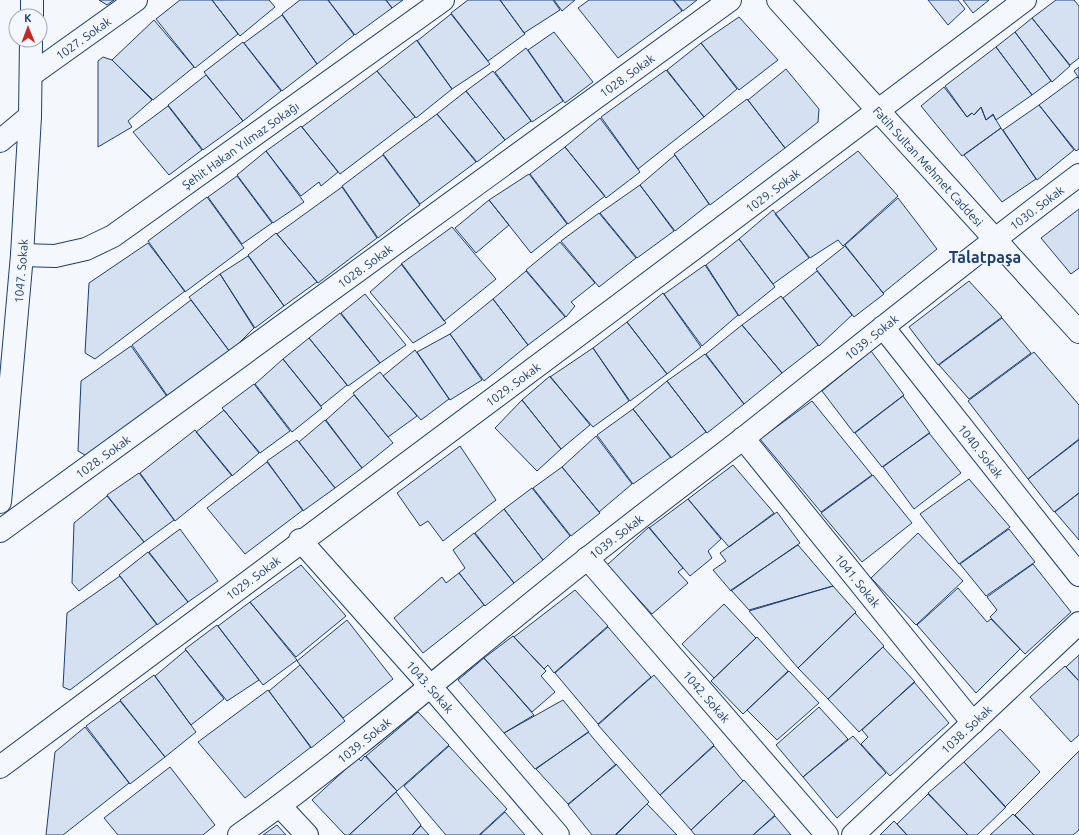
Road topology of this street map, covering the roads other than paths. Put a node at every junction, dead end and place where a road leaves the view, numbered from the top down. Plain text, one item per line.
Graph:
1 (136, 0) edge
2 (443, 0) edge
3 (730, 0) edge
4 (778, 0) edge
5 (1025, 0) edge
6 (31, 48) edge
7 (31, 75) junction
8 (878, 112) junction
9 (30, 116) junction
10 (0, 141) edge
11 (1079, 175) edge
12 (994, 239) junction
13 (22, 255) junction
14 (883, 327) junction
15 (1079, 332) edge
16 (743, 438) junction
17 (0, 502) edge
18 (0, 531) edge
19 (300, 540) junction
20 (587, 558) junction
21 (1079, 575) edge
22 (1079, 623) edge
23 (431, 686) junction
24 (973, 723) junction
25 (0, 767) edge
26 (280, 806) junction
27 (239, 835) edge
28 (307, 835) edge
29 (558, 835) edge
30 (827, 835) edge
31 (853, 835) edge

1 - 7 street, 1027. Sokak
2 - 13 street, Şehit Hakan Yılmaz Sokağı
3 - 18 street, 1028. Sokak
4 - 8 street, Fatih Sultan Mehmet Caddesi
5 - 8 street, 1029. Sokak
6 - 7 street, 1047. Sokak
7 - 9 street, 1047. Sokak
8 - 12 street, Fatih Sultan Mehmet Caddesi
8 - 19 street, 1029. Sokak
9 - 10 street
9 - 13 street, 1047. Sokak
11 - 12 street, 1030. Sokak
12 - 14 street, 1039. Sokak
12 - 15 street, Fatih Sultan Mehmet Caddesi
13 - 17 street, 1047. Sokak
14 - 16 street, 1039. Sokak
14 - 21 street, 1040. Sokak
16 - 20 street, 1039. Sokak
16 - 24 street, 1041. Sokak
19 - 23 street, 1043. Sokak
19 - 25 street, 1029. Sokak
20 - 23 street, 1039. Sokak
20 - 30 street, 1042. Sokak
22 - 24 street, 1038. Sokak
23 - 26 street, 1039. Sokak
23 - 29 street, 1043. Sokak
24 - 31 street, 1038. Sokak
26 - 27 street, 1039. Sokak
26 - 28 street

